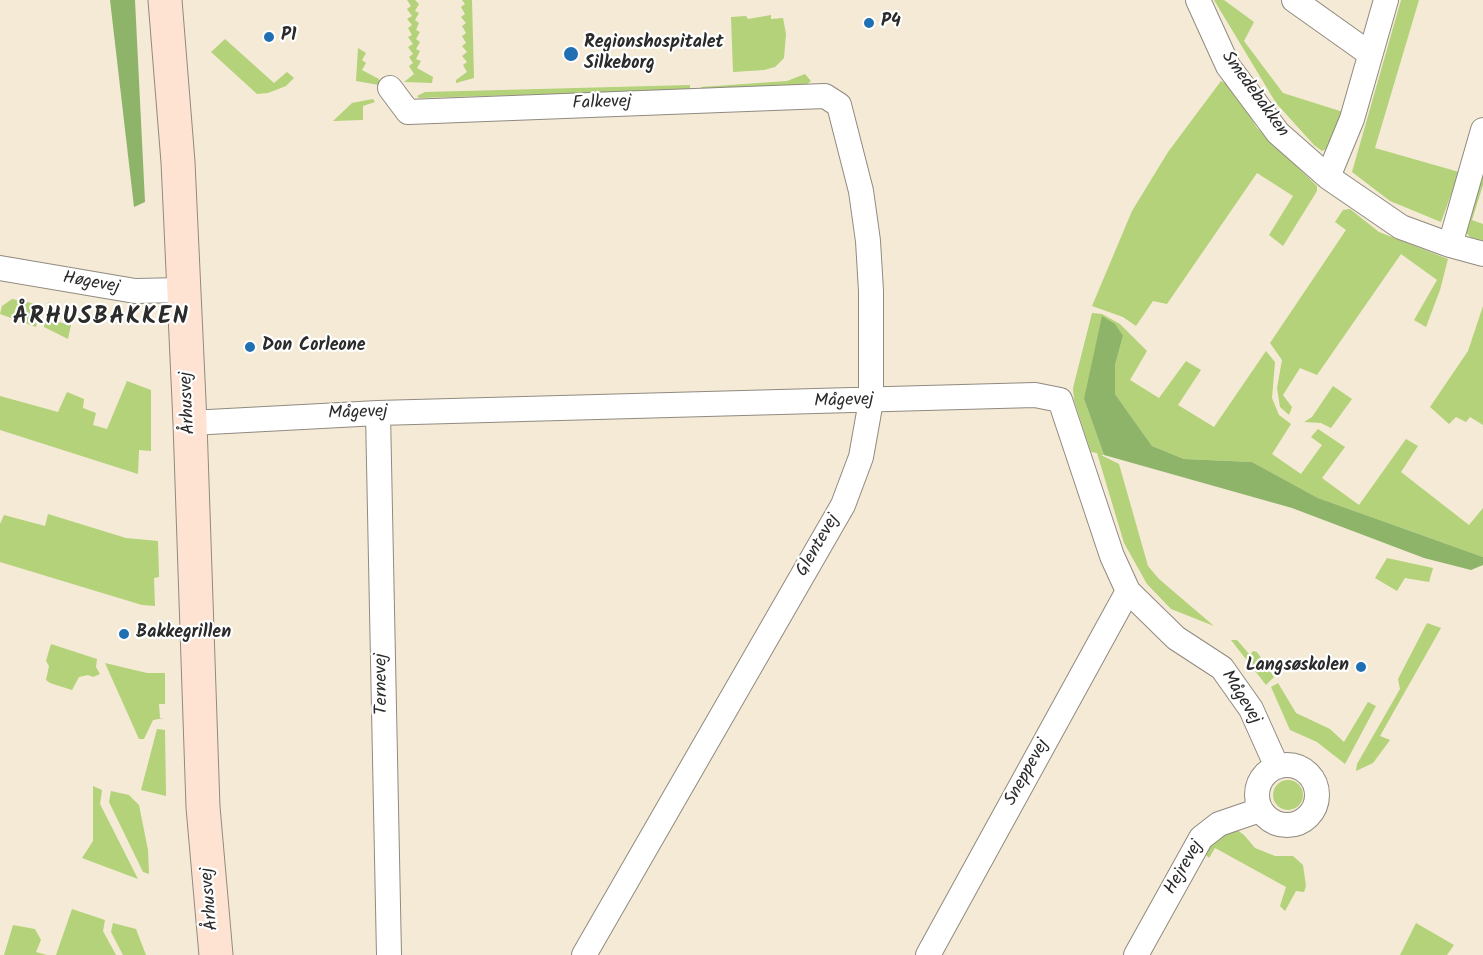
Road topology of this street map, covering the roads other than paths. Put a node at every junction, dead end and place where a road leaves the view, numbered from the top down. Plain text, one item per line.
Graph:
1 (165, 0) edge
2 (1198, 0) edge
3 (1294, 0) edge
4 (1386, 0) edge
5 (1370, 54) junction
6 (390, 88) dead end
7 (825, 96) joint
8 (1482, 137) edge
9 (1328, 177) junction
10 (1449, 245) junction
11 (1483, 254) edge
12 (0, 268) edge
13 (182, 290) junction
14 (871, 401) junction
15 (378, 413) junction
16 (190, 423) junction
17 (1128, 591) junction
18 (1276, 767) junction
19 (203, 807) junction
20 (1260, 810) junction
21 (196, 955) edge
22 (216, 955) edge
23 (389, 955) edge
24 (584, 955) edge
25 (928, 955) edge
26 (1136, 955) edge

1 - 13 street, Århusvej
2 - 9 street, Smedebakken
3 - 5 street
4 - 5 street
5 - 9 street
6 - 7 street, Falkevej
7 - 14 street, Glentevej
8 - 10 street
9 - 10 street, Smedebakken
10 - 11 street, Smedebakken
12 - 13 street, Høgevej
13 - 16 street, Århusvej
14 - 15 street, Mågevej
14 - 17 street, Mågevej
14 - 24 street, Glentevej
15 - 16 street, Mågevej
15 - 23 street, Ternevej
16 - 19 street, Århusvej
17 - 18 street, Mågevej
17 - 25 street, Sneppevej
18 - 20 street
18 - 20 street
19 - 21 street, Århusvej
19 - 22 street, Århusvej
20 - 26 street, Hejrevej

